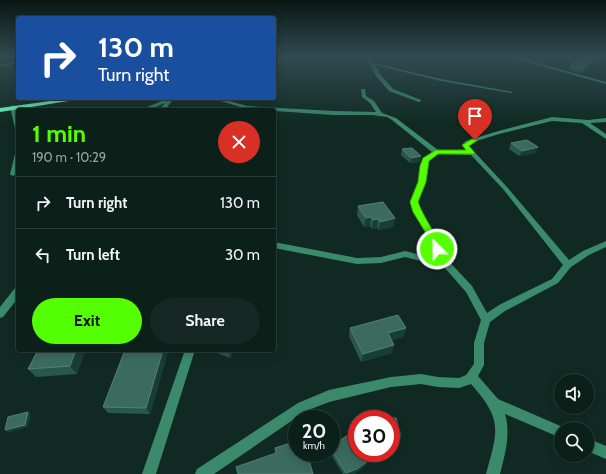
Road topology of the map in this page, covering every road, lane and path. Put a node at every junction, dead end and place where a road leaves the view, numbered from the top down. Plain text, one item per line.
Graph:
1 (381, 78) edge
2 (434, 78) edge
3 (588, 78) edge
4 (606, 83) edge
5 (363, 90) dead end
6 (511, 92) dead end
7 (67, 100) edge
8 (168, 100) edge
9 (170, 100) edge
10 (221, 100) edge
11 (419, 101) dead end
12 (247, 107) junction
13 (13, 108) junction
14 (148, 108) edge
15 (164, 108) edge
16 (243, 108) edge
17 (262, 108) edge
18 (276, 109) edge
19 (0, 110) edge
20 (380, 114) junction
21 (16, 120) edge
22 (606, 120) edge
23 (584, 122) junction
24 (606, 137) edge
25 (436, 152) junction
26 (471, 153) junction
27 (16, 162) edge
28 (13, 174) dead end
29 (606, 244) edge
30 (276, 245) edge
31 (446, 264) junction
32 (568, 265) junction
33 (16, 294) edge
34 (0, 314) edge
35 (486, 320) junction
36 (189, 352) edge
37 (472, 377) junction
38 (495, 404) junction
39 (554, 429) edge
40 (594, 448) edge
41 (606, 454) edge
42 (148, 474) edge
43 (202, 474) edge
44 (493, 474) edge

1 - 11 street
2 - 6 street
3 - 4 street
5 - 20 street
7 - 13 street
8 - 14 street
9 - 15 street
10 - 12 street
12 - 16 street
12 - 17 street
13 - 19 street
13 - 21 street
18 - 20 street
20 - 25 street
22 - 23 street
23 - 24 street
23 - 26 street
25 - 26 street
25 - 31 street
26 - 32 street
27 - 28 street
29 - 32 street
30 - 31 street
31 - 35 street
32 - 35 street
33 - 34 street
35 - 37 street
36 - 42 street
37 - 38 street
37 - 43 street
38 - 39 street
38 - 44 street
40 - 41 street

